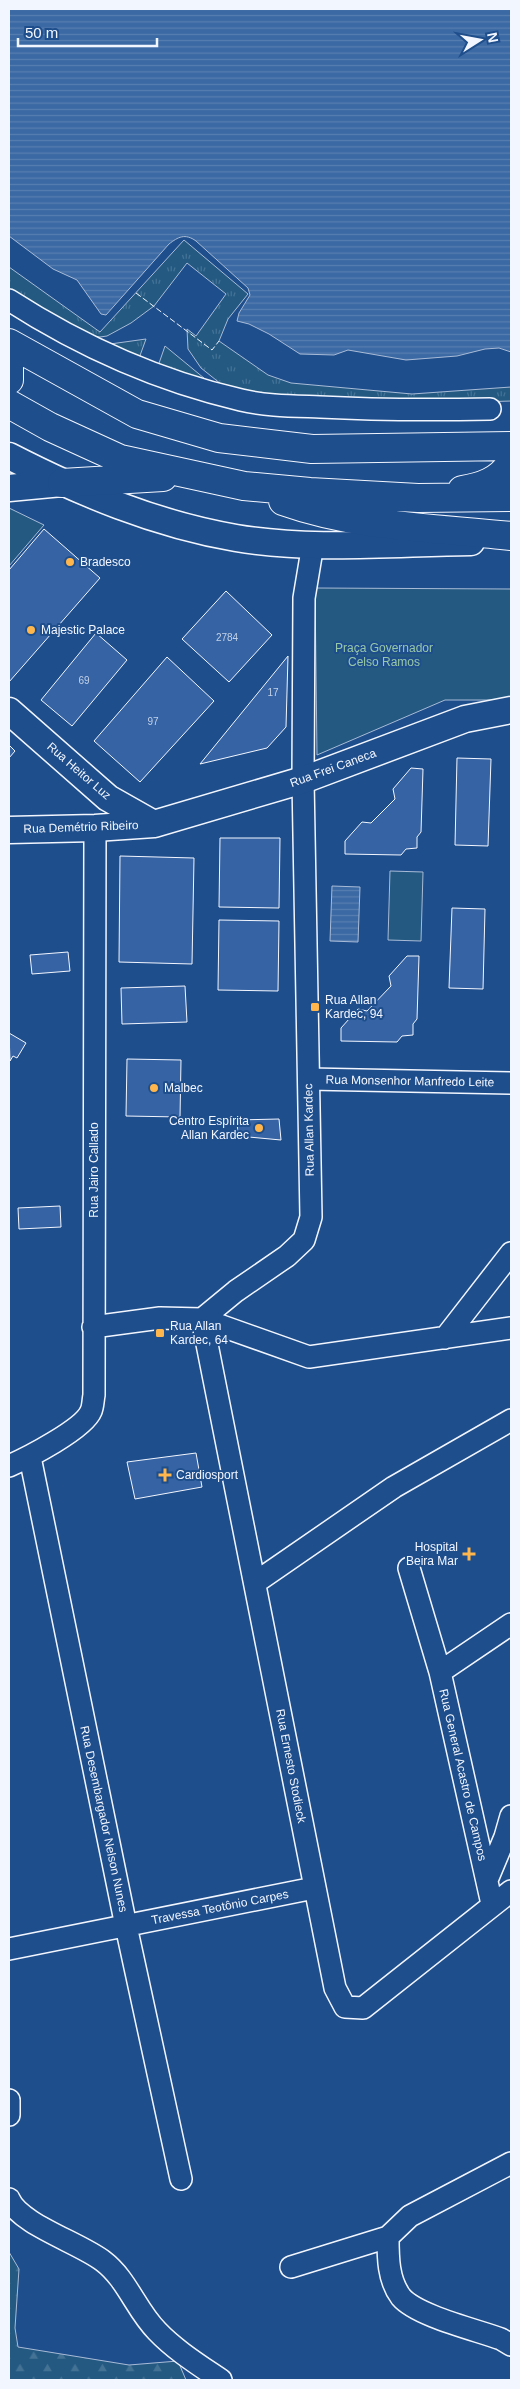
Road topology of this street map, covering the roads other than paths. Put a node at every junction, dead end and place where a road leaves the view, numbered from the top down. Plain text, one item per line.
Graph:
1 (9, 300) edge
2 (9, 343) edge
3 (9, 358) edge
4 (9, 380) edge
5 (9, 404) edge
6 (490, 408) dead end
7 (511, 446) edge
8 (9, 456) edge
9 (511, 463) edge
10 (192, 475) junction
11 (62, 483) junction
12 (244, 486) junction
13 (9, 488) edge
14 (511, 497) edge
15 (418, 498) junction
16 (511, 536) edge
17 (511, 542) edge
18 (313, 544) junction
19 (511, 710) edge
20 (9, 711) edge
21 (303, 780) junction
22 (154, 824) junction
23 (95, 828) junction
24 (9, 830) edge
25 (309, 1080) junction
26 (511, 1083) edge
27 (511, 1253) edge
28 (202, 1319) junction
29 (93, 1327) junction
30 (511, 1328) edge
31 (445, 1338) junction
32 (511, 1420) edge
33 (30, 1457) junction
34 (9, 1466) edge
35 (409, 1568) dead end
36 (256, 1582) junction
37 (511, 1624) edge
38 (440, 1672) junction
39 (511, 1816) edge
40 (487, 1880) junction
41 (314, 1888) junction
42 (511, 1891) edge
43 (492, 1904) junction
44 (126, 1926) junction
45 (9, 1949) edge
46 (9, 2100) edge
47 (9, 2115) edge
48 (511, 2163) edge
49 (181, 2179) dead end
50 (9, 2199) edge
51 (388, 2237) junction
52 (291, 2267) dead end
53 (511, 2345) edge
54 (221, 2380) edge

1 - 6 street
2 - 7 highway
3 - 4 highway
5 - 10 highway
8 - 11 main road
9 - 15 highway
10 - 11 highway
10 - 12 highway
11 - 13 main road
11 - 18 main road
12 - 15 highway
12 - 16 highway
14 - 15 highway
17 - 18 main road
18 - 21 street
19 - 21 main road, Rua Frei Caneca
20 - 22 main road, Rua Heitor Luz
21 - 22 main road, Rua Frei Caneca
21 - 25 street, Rua Allan Kardec
22 - 23 main road, Rua Demétrio Ribeiro
23 - 24 main road, Rua Demétrio Ribeiro
23 - 29 street, Rua Jairo Callado
25 - 26 street, Rua Monsenhor Manfredo Leite
25 - 28 street, Rua Allan Kardec
27 - 31 street
28 - 29 street
28 - 31 street
28 - 36 street, Rua Ernesto Stodieck
29 - 33 street, Rua Jairo Callado
30 - 31 street
32 - 36 street
33 - 34 street, Rua Jairo Callado
33 - 44 street, Rua Desembargador Nelson Nunes
35 - 38 street
36 - 41 street, Rua Ernesto Stodieck
37 - 38 street, Rua General Acastro de Campos
38 - 40 street, Rua General Acastro de Campos
39 - 40 street
40 - 43 street, Rua General Acastro de Campos
41 - 43 street, Rua Ernesto Stodieck
41 - 44 street, Travessa Teotônio Carpes
42 - 43 street, Rua Ernesto Stodieck
44 - 45 street, Travessa Teotônio Carpes
44 - 49 street, Rua Desembargador Nelson Nunes
46 - 47 street
48 - 51 street
50 - 54 street
51 - 52 street
51 - 53 street

